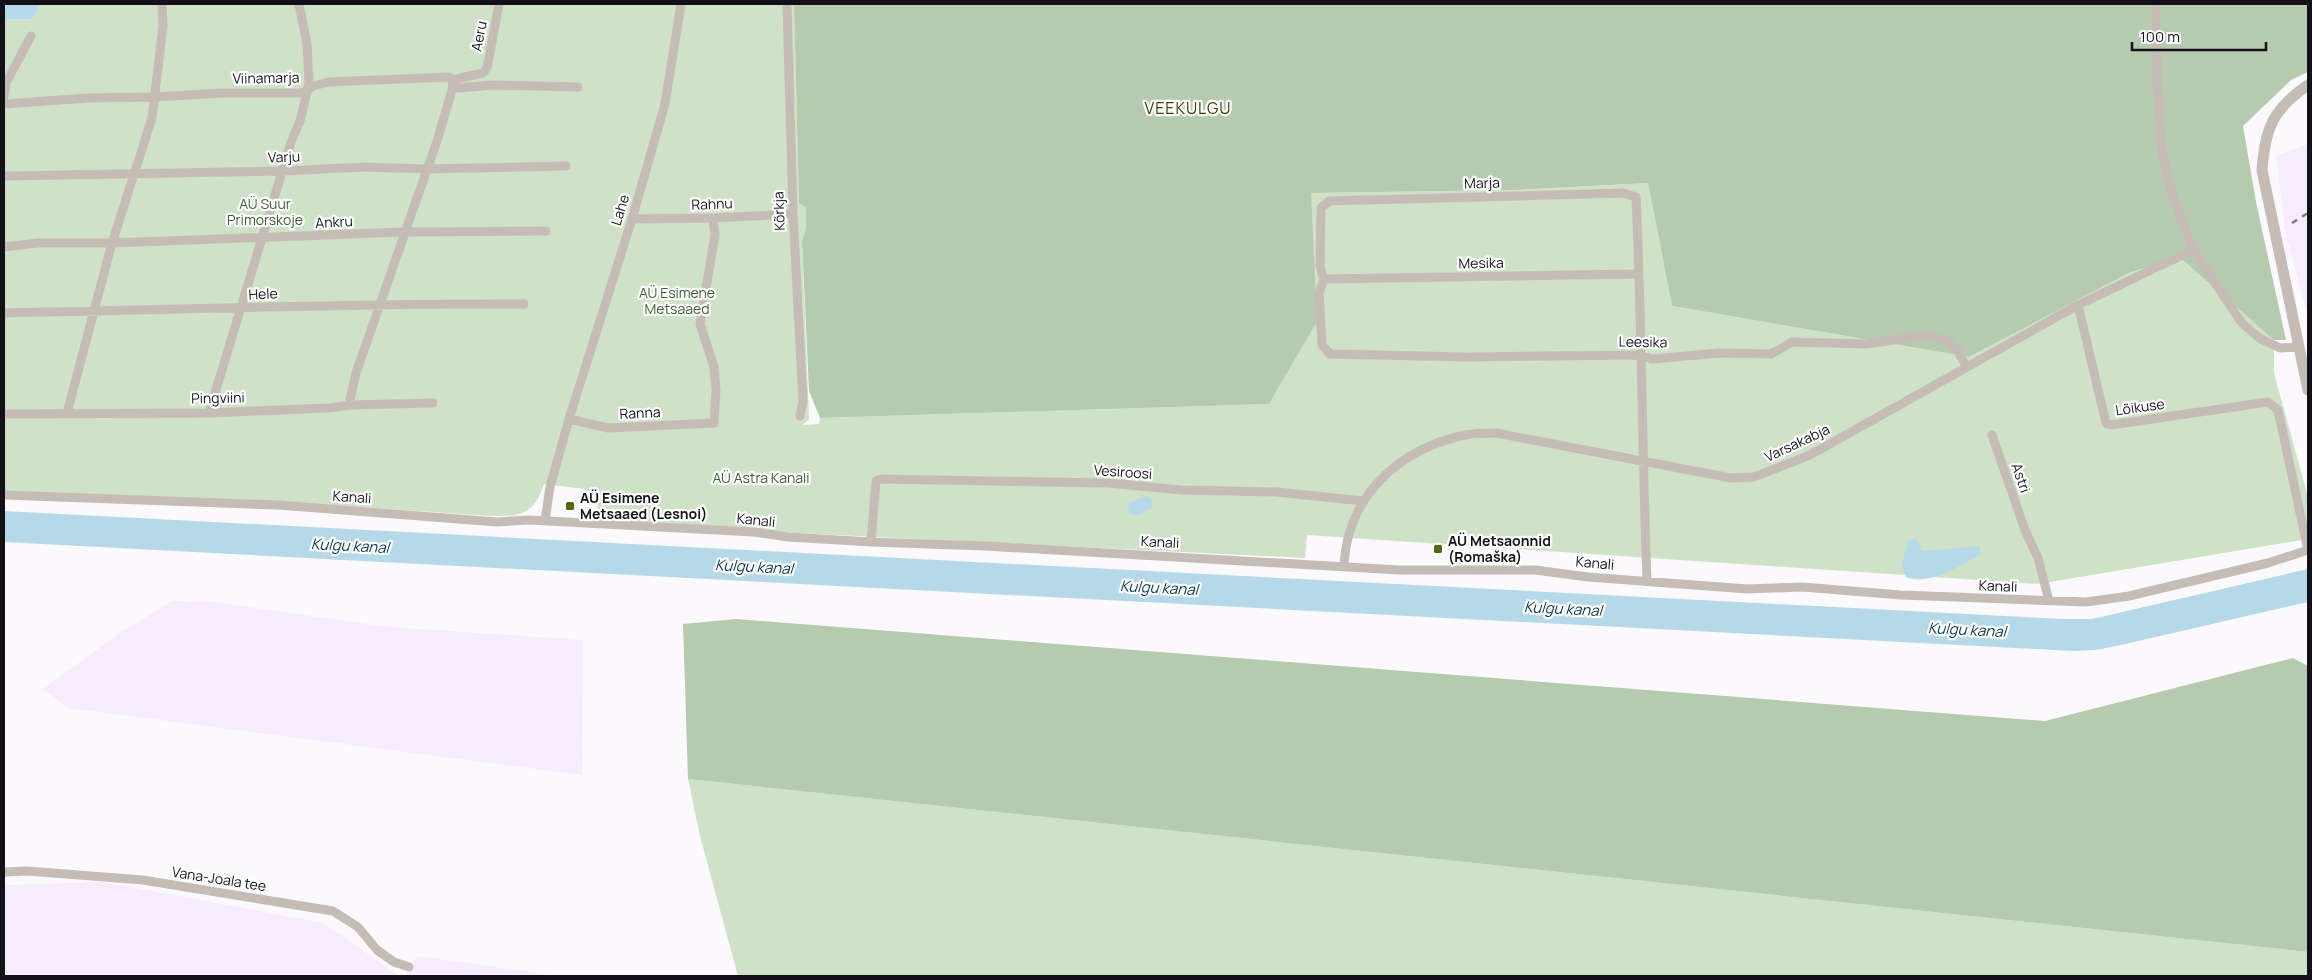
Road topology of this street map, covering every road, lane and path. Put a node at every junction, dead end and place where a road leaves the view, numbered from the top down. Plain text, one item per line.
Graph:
1 (162, 4) edge
2 (299, 4) edge
3 (499, 4) edge
4 (681, 4) edge
5 (787, 4) edge
6 (2156, 4) edge
7 (31, 36) dead end
8 (453, 83) junction
9 (2308, 85) edge
10 (578, 87) dead end
11 (305, 92) junction
12 (4, 96) edge
13 (154, 97) junction
14 (4, 104) edge
15 (566, 166) dead end
16 (426, 169) junction
17 (283, 171) junction
18 (134, 175) junction
19 (4, 176) edge
20 (793, 214) junction
21 (713, 218) junction
22 (632, 219) junction
23 (546, 231) dead end
24 (404, 232) junction
25 (263, 239) junction
26 (112, 243) junction
27 (4, 247) edge
28 (2193, 250) junction
29 (1639, 274) junction
30 (1324, 279) junction
31 (380, 304) junction
32 (524, 304) dead end
33 (2078, 306) junction
34 (240, 309) junction
35 (93, 312) junction
36 (4, 313) edge
37 (2299, 347) junction
38 (1640, 355) junction
39 (1967, 367) junction
40 (2308, 390) edge
41 (433, 403) dead end
42 (349, 404) junction
43 (67, 413) junction
44 (209, 413) junction
45 (4, 414) edge
46 (800, 416) dead end
47 (569, 419) junction
48 (1992, 435) dead end
49 (1643, 461) junction
50 (4, 495) edge
51 (1363, 501) junction
52 (545, 521) junction
53 (871, 542) junction
54 (2308, 550) edge
55 (1344, 565) junction
56 (1647, 581) junction
57 (2049, 601) junction
58 (4, 872) edge
59 (409, 967) dead end

1 - 13 street
2 - 11 street
3 - 8 street, Aeru
4 - 22 street, Lahe
5 - 20 street, Kõrkja
6 - 28 street
7 - 12 street
8 - 10 street, Viinamarja
8 - 11 street, Viinamarja
8 - 16 street
9 - 37 street
11 - 13 street, Viinamarja
11 - 17 street
13 - 14 street, Viinamarja
13 - 18 street
15 - 16 street, Varju
16 - 17 street, Varju
16 - 24 street
17 - 18 street, Varju
17 - 25 street
18 - 19 street, Varju
18 - 26 street
20 - 21 street, Rahnu
20 - 46 street, Kõrkja
21 - 22 street, Rahnu
21 - 47 street, Ranna
22 - 47 street, Lahe
23 - 24 street, Ankru
24 - 25 street, Ankru
24 - 31 street
25 - 26 street, Ankru
25 - 34 street
26 - 27 street, Ankru
26 - 35 street
28 - 33 street, Varsakabja
28 - 37 street
29 - 30 street, Mesika
29 - 30 street, Marja
29 - 38 street
30 - 38 street, Leesika
31 - 32 street, Hele
31 - 34 street, Hele
31 - 42 street
33 - 39 street, Varsakabja
33 - 54 street, Lõikuse
34 - 35 street, Hele
34 - 44 street
35 - 36 street, Hele
35 - 43 street
37 - 40 street
38 - 39 street, Leesika
38 - 49 street
39 - 49 street, Varsakabja
41 - 42 street, Pingviini
42 - 44 street, Pingviini
43 - 44 street, Pingviini
43 - 45 street, Pingviini
47 - 52 street, Lahe
48 - 57 street, Astri
49 - 51 street, Varsakabja
49 - 56 street
50 - 52 street, Kanali
51 - 53 street, Vesiroosi
51 - 55 street, Varsakabja
52 - 53 street, Kanali
53 - 55 street, Kanali
54 - 57 street, Kanali
55 - 56 street, Kanali
56 - 57 street, Kanali
58 - 59 street, Vana-Joala tee

